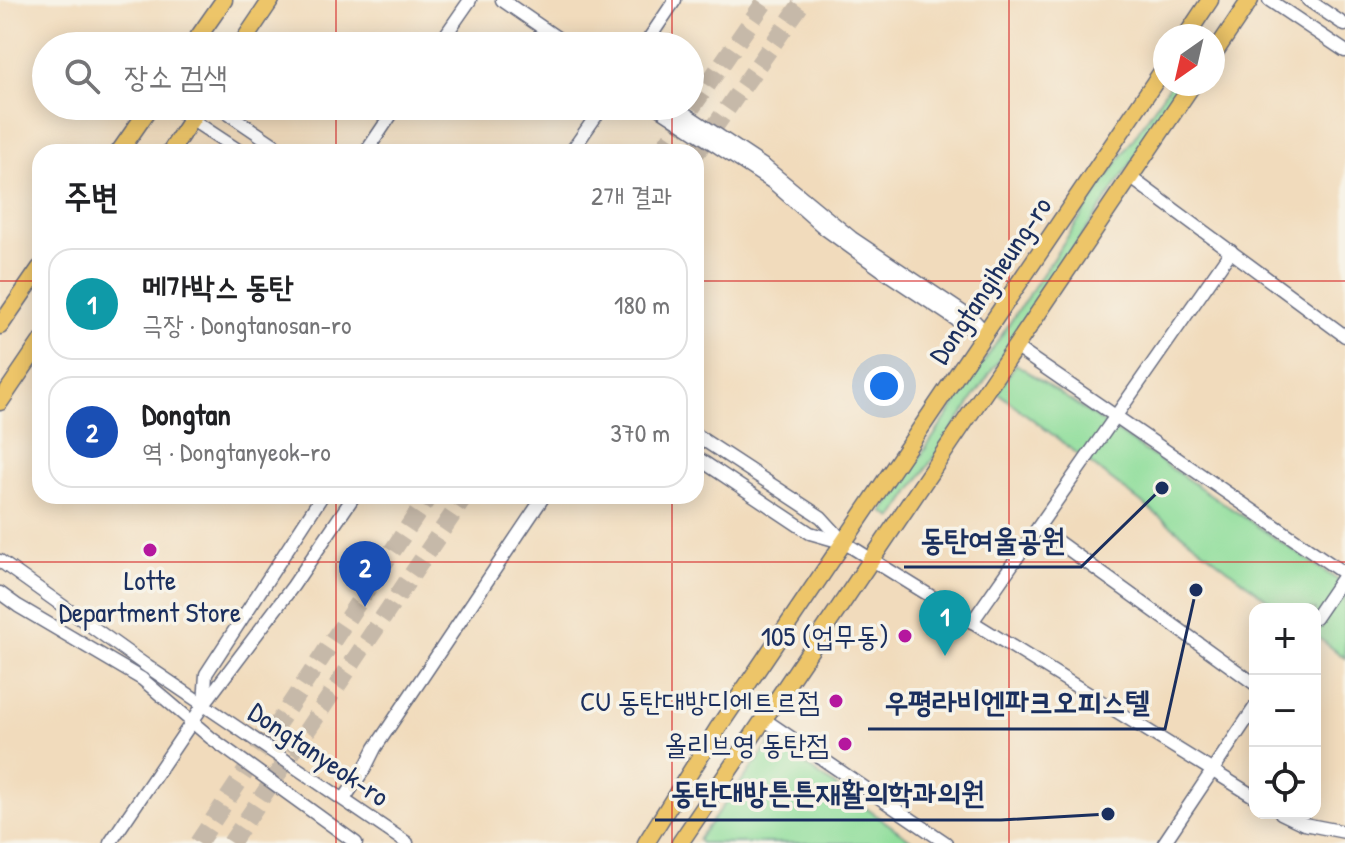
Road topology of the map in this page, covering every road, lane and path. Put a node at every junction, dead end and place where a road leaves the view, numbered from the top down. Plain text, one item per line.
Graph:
1 (224, 0) edge
2 (271, 0) edge
3 (470, 0) edge
4 (502, 0) edge
5 (675, 0) edge
6 (1210, 0) edge
7 (1250, 0) edge
8 (1269, 0) edge
9 (1308, 0) edge
10 (1194, 24) edge
11 (1345, 25) edge
12 (202, 32) edge
13 (249, 32) edge
14 (448, 32) edge
15 (549, 32) edge
16 (653, 32) edge
17 (1225, 37) edge
18 (1345, 51) edge
19 (1153, 85) edge
20 (1185, 96) edge
21 (141, 120) edge
22 (191, 120) edge
23 (204, 120) edge
24 (238, 120) edge
25 (388, 120) edge
26 (593, 120) edge
27 (676, 120) edge
28 (695, 120) edge
29 (252, 129) junction
30 (125, 144) edge
31 (175, 144) edge
32 (232, 144) edge
33 (238, 144) edge
34 (274, 144) edge
35 (371, 144) edge
36 (577, 144) edge
37 (1130, 177) junction
38 (1231, 251) junction
39 (32, 280) edge
40 (0, 326) edge
41 (986, 333) junction
42 (1345, 336) edge
43 (1015, 347) junction
44 (32, 355) edge
45 (0, 402) edge
46 (1116, 418) junction
47 (704, 440) edge
48 (704, 462) edge
49 (317, 504) edge
50 (349, 504) edge
51 (539, 504) edge
52 (1039, 528) junction
53 (845, 543) junction
54 (872, 560) junction
55 (0, 561) edge
56 (1345, 574) edge
57 (0, 593) edge
58 (1321, 609) edge
59 (972, 622) junction
60 (239, 626) junction
61 (254, 636) junction
62 (145, 673) junction
63 (1249, 680) edge
64 (204, 704) junction
65 (1249, 716) edge
66 (765, 720) junction
67 (192, 721) junction
68 (1212, 771) junction
69 (1249, 793) edge
70 (344, 799) junction
71 (1294, 819) edge
72 (1345, 832) edge
73 (110, 843) edge
74 (356, 843) edge
75 (407, 843) edge
76 (646, 843) edge
77 (681, 843) edge
78 (946, 843) edge
79 (1164, 843) edge

1 - 12 main road
2 - 13 main road
3 - 14 street
4 - 15 street
5 - 16 street
6 - 10 main road
7 - 17 main road
8 - 18 street
9 - 11 street
19 - 41 main road, Dongtangiheung-ro
20 - 37 main road, Dongtangiheung-ro
21 - 30 main road
22 - 31 main road
23 - 32 street
24 - 29 street
25 - 35 street
26 - 36 street
27 - 41 street
28 - 41 street
29 - 33 street
29 - 34 street
37 - 38 street
37 - 43 main road, Dongtangiheung-ro
38 - 42 street
38 - 46 street
39 - 40 main road
41 - 53 main road, Dongtangiheung-ro
43 - 46 street
43 - 54 main road, Dongtangiheung-ro
44 - 45 main road
46 - 52 street
46 - 56 street
47 - 53 street
48 - 53 street
49 - 60 street
50 - 61 street, Dongtanyeok-ro
51 - 70 street
52 - 59 street
52 - 63 street
53 - 54 street
53 - 76 main road, Dongtangiheung-ro
54 - 59 street
54 - 66 main road, Dongtangiheung-ro
55 - 62 street
56 - 58 street
57 - 62 street, Dongtanyeok-ro
59 - 68 street
60 - 61 street
60 - 64 street
61 - 64 street, Dongtanyeok-ro
62 - 64 street, Dongtanyeok-ro
62 - 67 street, Dongtanyeok-ro
64 - 67 street, Dongtanyeok-ro
64 - 70 street, Dongtanyeok-ro
65 - 68 street
66 - 77 main road, Dongtangiheung-ro
66 - 78 street
67 - 73 street, Dongtanyeok-ro
67 - 74 street, Dongtanyeok-ro
68 - 69 street
68 - 79 street
70 - 75 street, Dongtanyeok-ro
71 - 72 street

